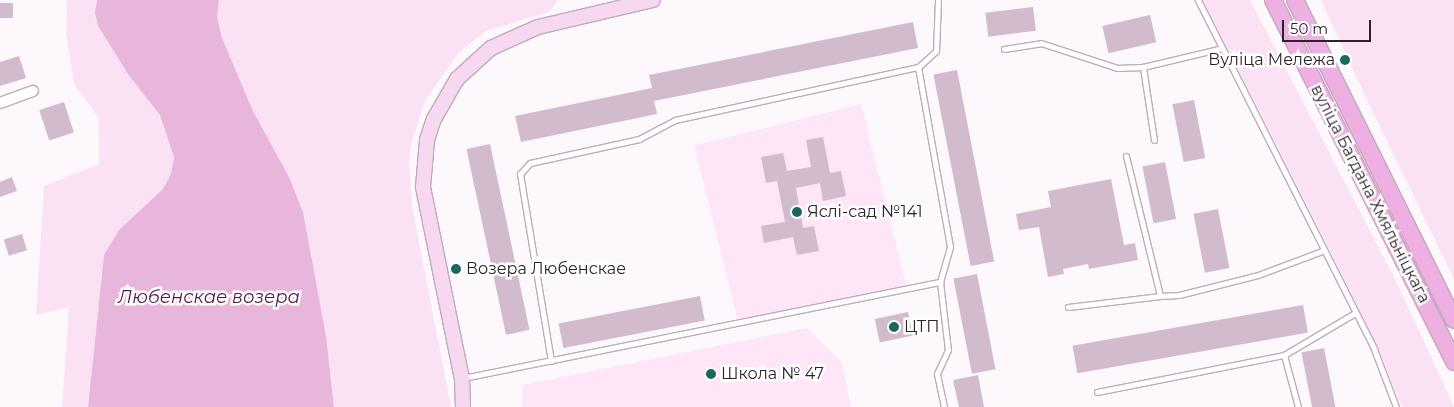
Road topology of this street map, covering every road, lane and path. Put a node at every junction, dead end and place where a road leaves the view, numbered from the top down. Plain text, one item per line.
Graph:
1 (653, 0) edge
2 (938, 0) edge
3 (1198, 0) edge
4 (1273, 0) edge
5 (1295, 0) edge
6 (1222, 48) junction
7 (1004, 49) dead end
8 (918, 66) junction
9 (1143, 67) junction
10 (33, 91) dead end
11 (0, 103) edge
12 (1154, 140) dead end
13 (1126, 156) dead end
14 (1322, 251) junction
15 (940, 282) junction
16 (1160, 296) junction
17 (1068, 307) dead end
18 (1355, 313) junction
19 (1454, 320) edge
20 (1284, 355) junction
21 (551, 361) junction
22 (1454, 362) edge
23 (462, 378) junction
24 (1097, 392) dead end
25 (463, 407) edge
26 (944, 407) edge
27 (1298, 407) edge
28 (1396, 407) edge

1 - 23 main road
2 - 8 lane
3 - 6 lane
4 - 22 main road, вуліца Багдана Хмяльніцкага
5 - 19 main road, вуліца Багдана Хмяльніцкага
6 - 9 lane
6 - 14 lane
7 - 9 lane
8 - 15 lane
8 - 21 lane
9 - 12 lane
10 - 11 street
13 - 16 lane
14 - 16 lane
14 - 18 lane
15 - 21 lane
15 - 26 lane
16 - 17 lane
18 - 20 lane
18 - 28 lane
20 - 24 lane
20 - 27 lane
21 - 23 lane
23 - 25 main road

